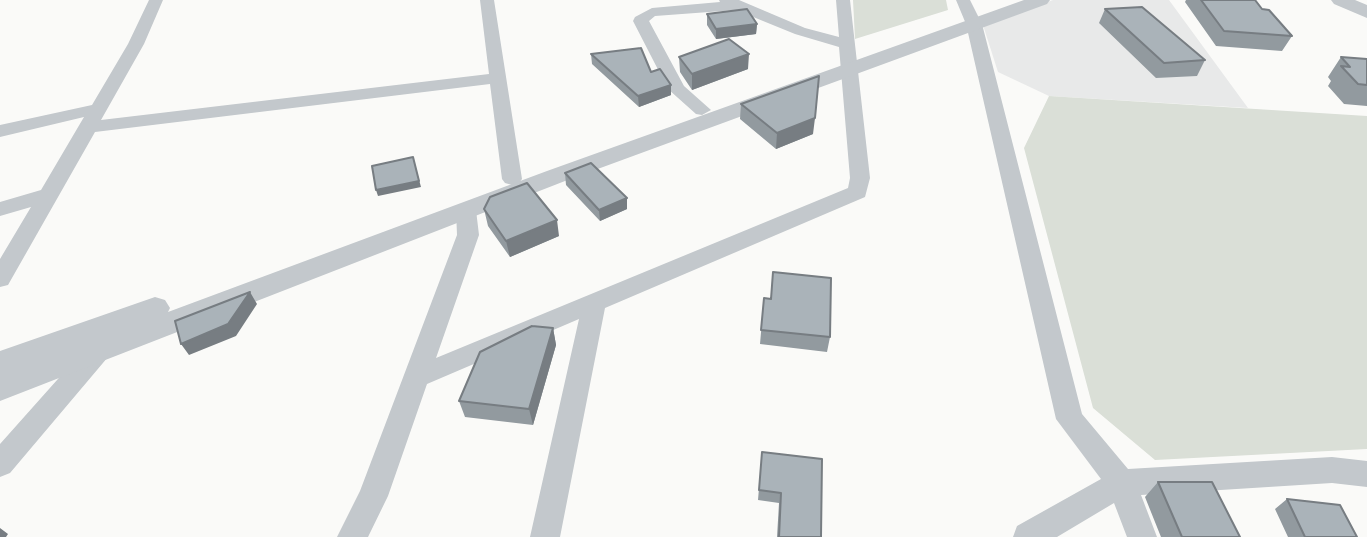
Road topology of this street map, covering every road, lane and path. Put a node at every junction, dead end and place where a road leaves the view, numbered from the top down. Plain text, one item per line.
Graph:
1 (156, 0) edge
2 (488, 0) edge
3 (843, 0) edge
4 (1011, 0) edge
5 (1041, 0) edge
6 (1340, 0) edge
7 (732, 2) edge
8 (1367, 12) edge
9 (968, 13) edge
10 (850, 57) junction
11 (499, 78) junction
12 (98, 109) junction
13 (702, 110) junction
14 (88, 127) junction
15 (0, 131) edge
16 (512, 179) junction
17 (48, 195) junction
18 (0, 209) edge
19 (466, 210) junction
20 (0, 279) edge
21 (594, 304) junction
22 (99, 350) junction
23 (0, 364) edge
24 (415, 378) junction
25 (0, 388) edge
26 (0, 464) edge
27 (1367, 474) edge
28 (1121, 483) junction
29 (352, 537) edge
30 (545, 537) edge
31 (1028, 537) edge
32 (1142, 537) edge

1 - 12 street
2 - 11 street
3 - 10 street
4 - 9 street
5 - 9 street
6 - 8 street
7 - 10 street
7 - 13 street
9 - 10 street
9 - 28 street
10 - 13 street
10 - 19 street
10 - 21 street
11 - 14 street
11 - 16 street
12 - 14 street
12 - 15 street
13 - 16 street
14 - 17 street
16 - 23 street
17 - 18 street
17 - 20 street
19 - 22 street
19 - 24 street
21 - 24 street
21 - 30 street
22 - 25 street
22 - 26 street
24 - 29 street
27 - 28 street
28 - 31 street
28 - 32 street

